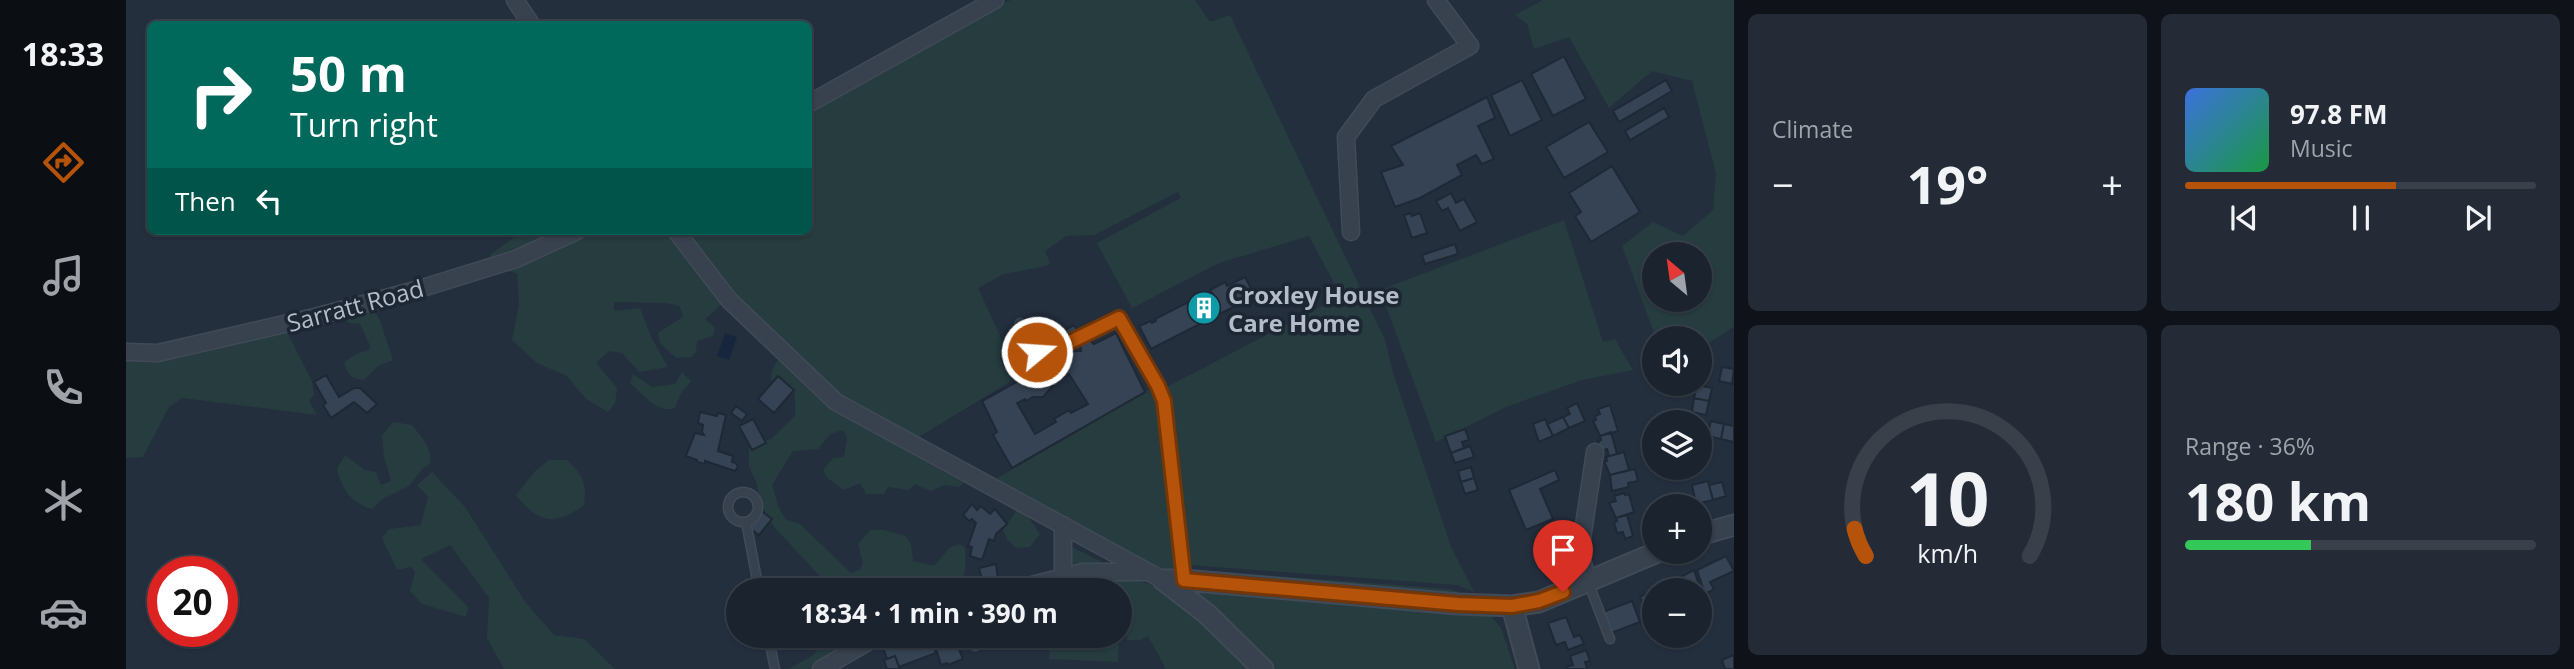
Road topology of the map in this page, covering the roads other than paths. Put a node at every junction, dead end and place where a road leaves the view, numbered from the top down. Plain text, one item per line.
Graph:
1 (515, 0) edge
2 (995, 0) edge
3 (1436, 0) edge
4 (529, 21) edge
5 (812, 102) edge
6 (1351, 232) dead end
7 (568, 235) edge
8 (679, 235) edge
9 (1020, 323) dead end
10 (126, 352) edge
11 (1595, 452) dead end
12 (746, 522) dead end
13 (1063, 525) junction
14 (1734, 525) edge
15 (1712, 532) edge
16 (1642, 559) edge
17 (1155, 576) junction
18 (1063, 577) junction
19 (757, 578) edge
20 (1059, 578) edge
21 (1184, 580) junction
22 (1588, 582) junction
23 (1512, 606) junction
24 (1610, 639) dead end
25 (771, 648) edge
26 (857, 648) edge
27 (775, 669) edge
28 (821, 669) edge
29 (1263, 669) edge
30 (1529, 669) edge

1 - 4 street
2 - 5 street
3 - 6 street
7 - 10 street, Sarratt Road
8 - 13 street
9 - 21 lane
11 - 22 street
12 - 19 lane
13 - 17 street
13 - 18 street
14 - 15 street
16 - 22 street
17 - 18 street
17 - 21 street
17 - 29 street
18 - 20 street
21 - 23 street
22 - 23 street
22 - 24 lane
23 - 30 street
25 - 27 lane
26 - 28 street

